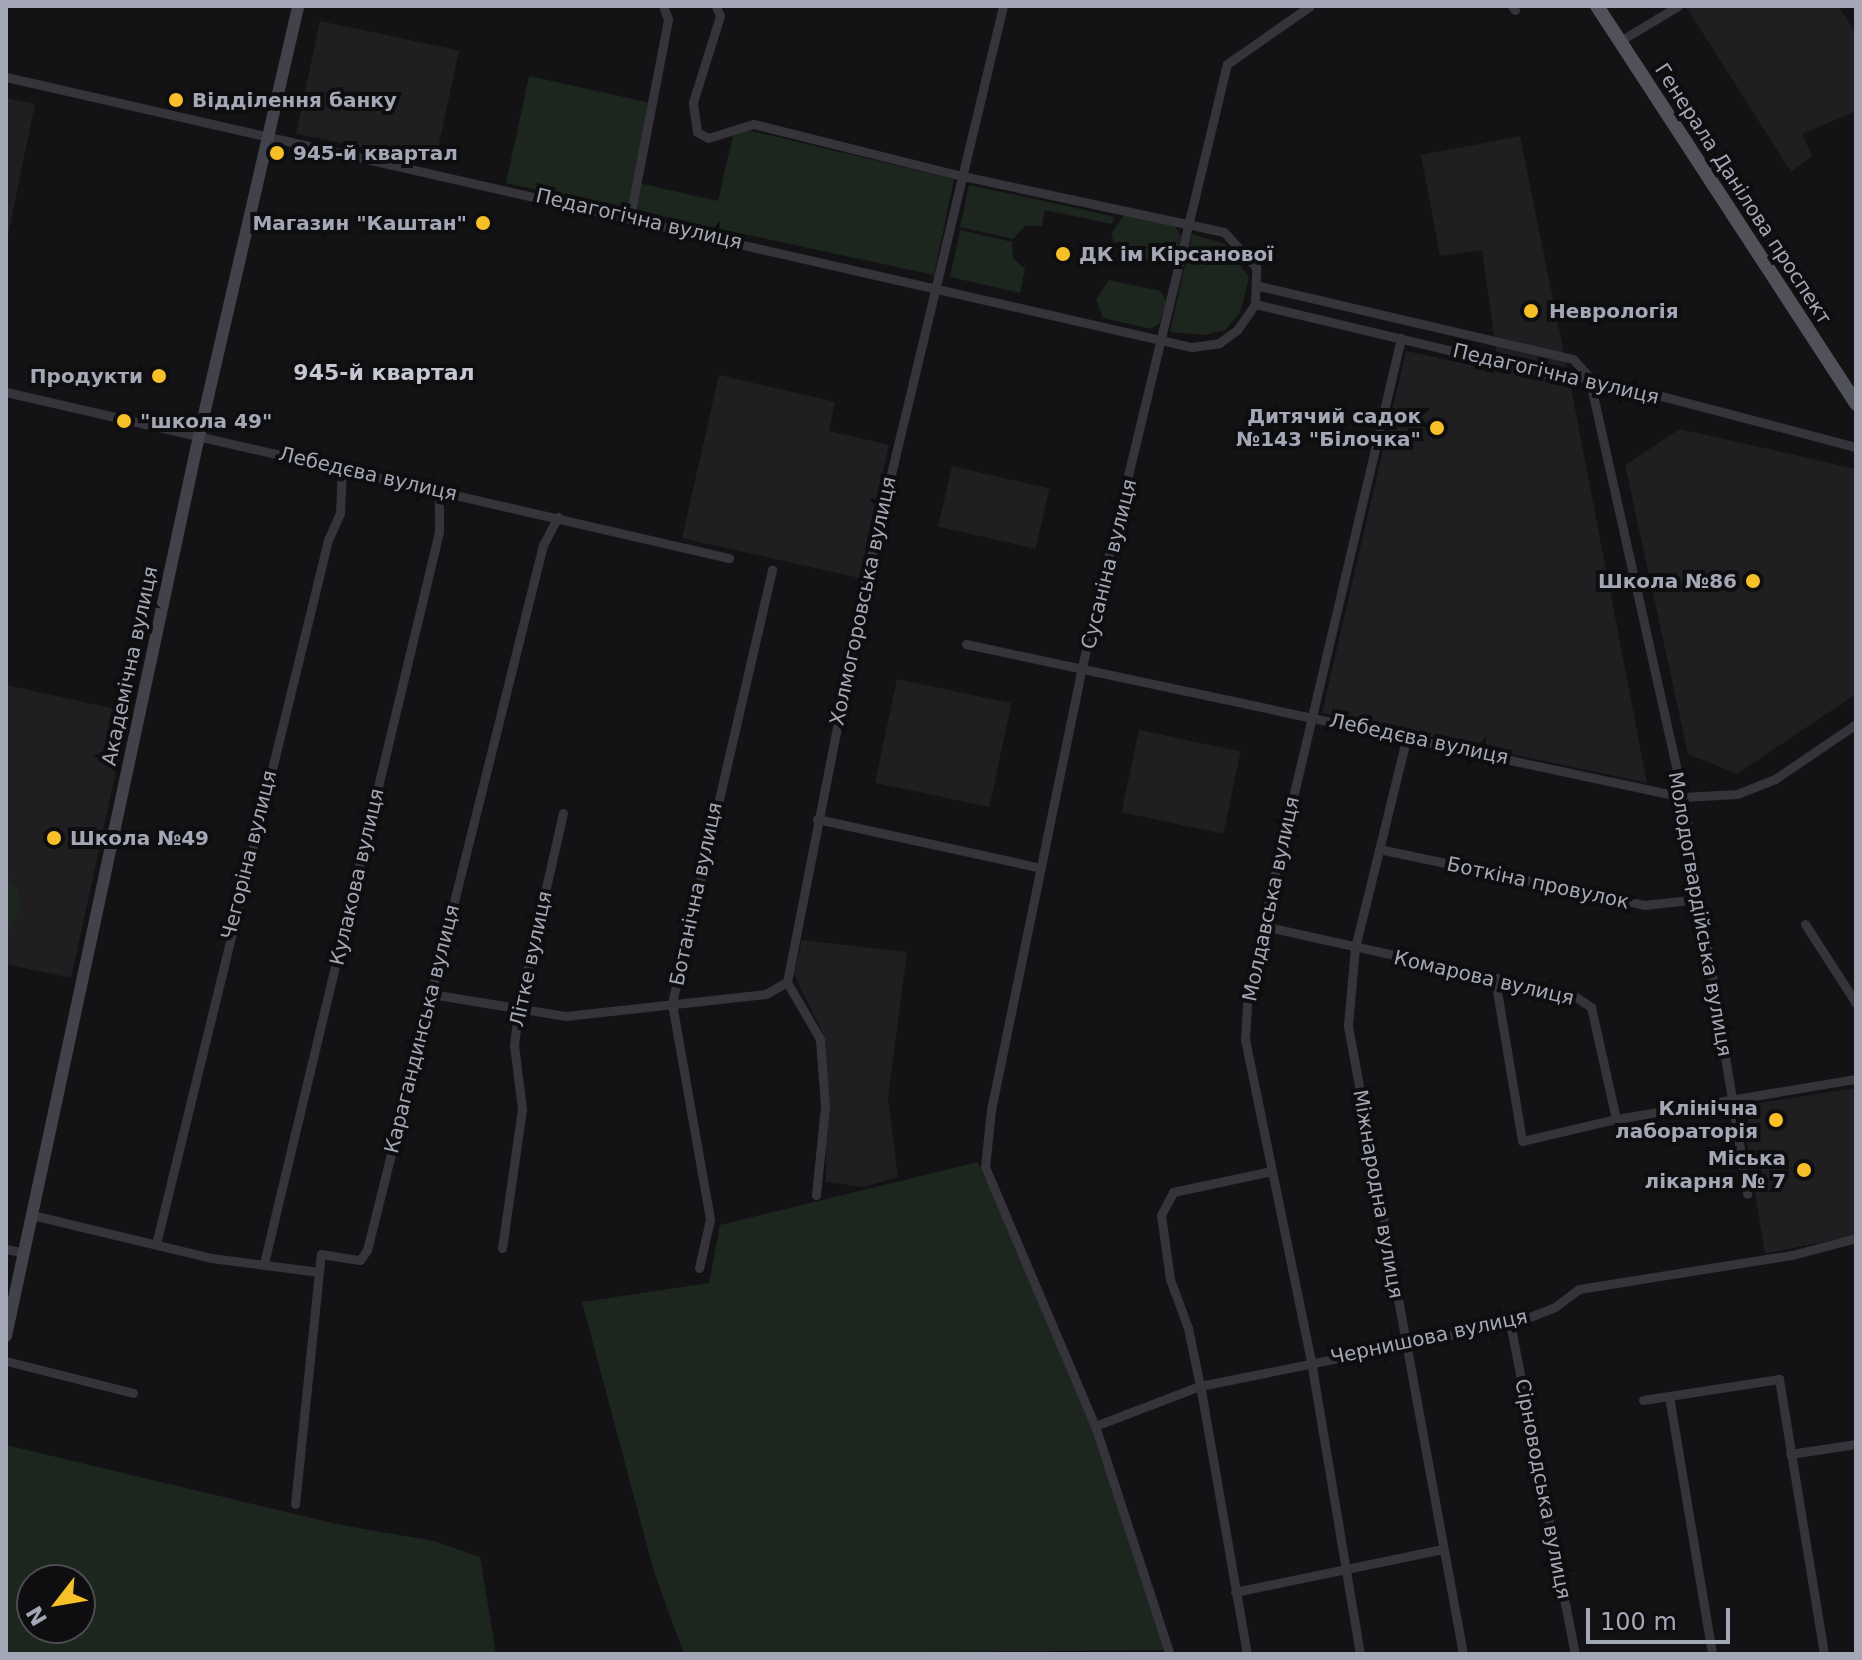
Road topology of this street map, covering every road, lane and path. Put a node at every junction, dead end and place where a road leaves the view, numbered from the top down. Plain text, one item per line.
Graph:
1 (298, 6) edge
2 (663, 6) edge
3 (716, 6) edge
4 (1003, 6) edge
5 (1310, 6) edge
6 (1597, 6) edge
7 (1678, 6) edge
8 (1620, 41) junction
9 (6, 77) edge
10 (268, 136) junction
11 (962, 176) junction
12 (630, 217) junction
13 (1189, 222) junction
14 (1259, 286) junction
15 (937, 287) junction
16 (1255, 304) junction
17 (1401, 338) junction
18 (1163, 339) junction
19 (1573, 359) joint
20 (1589, 377) junction
21 (6, 392) edge
22 (1856, 404) edge
23 (199, 436) junction
24 (1856, 447) edge
25 (342, 468) junction
26 (439, 490) junction
27 (558, 517) junction
28 (729, 558) dead end
29 (772, 569) dead end
30 (966, 644) dead end
31 (1081, 671) junction
32 (1313, 715) junction
33 (1856, 724) edge
34 (1407, 736) junction
35 (1683, 797) junction
36 (563, 813) dead end
37 (817, 819) junction
38 (1379, 849) junction
39 (1041, 868) junction
40 (1699, 899) junction
41 (1805, 924) dead end
42 (1263, 926) junction
43 (1355, 947) junction
44 (1495, 979) junction
45 (787, 982) junction
46 (431, 994) junction
47 (672, 1003) junction
48 (1856, 1003) edge
49 (518, 1011) junction
50 (1856, 1079) edge
51 (1732, 1101) junction
52 (1616, 1119) junction
53 (1272, 1171) junction
54 (1747, 1194) dead end
55 (816, 1195) dead end
56 (32, 1215) junction
57 (1856, 1238) edge
58 (156, 1244) junction
59 (502, 1248) dead end
60 (6, 1249) edge
61 (25, 1253) junction
62 (264, 1263) junction
63 (699, 1268) dead end
64 (319, 1272) junction
65 (1510, 1323) junction
66 (6, 1336) edge
67 (1404, 1342) junction
68 (6, 1361) edge
69 (1311, 1361) junction
70 (1200, 1386) junction
71 (133, 1393) dead end
72 (1669, 1396) junction
73 (1643, 1400) dead end
74 (1095, 1426) junction
75 (1856, 1444) edge
76 (1790, 1454) junction
77 (295, 1504) dead end
78 (1443, 1549) junction
79 (1346, 1569) junction
80 (1235, 1592) junction
81 (1169, 1652) dead end
82 (1247, 1654) edge
83 (1360, 1654) edge
84 (1463, 1654) edge
85 (1575, 1654) edge
86 (1712, 1654) edge
87 (1824, 1654) edge

1 - 10 main road, Академічна вулиця
2 - 12 street
3 - 11 street
4 - 11 street, Холмогоровська вулиця
5 - 13 street, Сусаніна вулиця
6 - 8 main road, Генерала Данілова проспект
7 - 8 street
8 - 22 main road, Генерала Данілова проспект
9 - 10 street, Педагогічна вулиця
10 - 12 street, Педагогічна вулиця
10 - 23 main road, Академічна вулиця
11 - 13 street
11 - 15 street, Холмогоровська вулиця
12 - 15 street, Педагогічна вулиця
13 - 14 street
13 - 18 street, Сусаніна вулиця
14 - 16 street, Педагогічна вулиця
14 - 19 street, Педагогічна вулиця
15 - 18 street, Педагогічна вулиця
15 - 37 street, Холмогоровська вулиця
16 - 17 street, Педагогічна вулиця
16 - 18 street, Педагогічна вулиця
17 - 20 street, Педагогічна вулиця
17 - 32 street, Молдавська вулиця
18 - 31 street, Сусаніна вулиця
19 - 20 street, Молодогвардійська вулиця
20 - 24 street, Педагогічна вулиця
20 - 35 street, Молодогвардійська вулиця
21 - 23 street, Лебедєва вулиця
23 - 25 street, Лебедєва вулиця
23 - 56 main road, Академічна вулиця
25 - 26 street, Лебедєва вулиця
25 - 58 street, Чегоріна вулиця
26 - 27 street, Лебедєва вулиця
26 - 62 street, Кулакова вулиця
27 - 28 street, Лебедєва вулиця
27 - 46 street, Карагандинська вулиця
29 - 47 street, Ботанічна вулиця
30 - 31 street, Лебедєва вулиця
31 - 32 street, Лебедєва вулиця
31 - 39 street, Сусаніна вулиця
32 - 34 street, Лебедєва вулиця
32 - 42 street, Молдавська вулиця
33 - 35 street, Лебедєва вулиця
34 - 35 street, Лебедєва вулиця
34 - 38 street, Міжнародна вулиця
35 - 40 street, Молодогвардійська вулиця
36 - 49 street, Літке вулиця
37 - 39 street
37 - 45 street, Холмогоровська вулиця
38 - 40 street, Боткіна провулок
38 - 43 street, Міжнародна вулиця
39 - 74 street, Сусаніна вулиця
40 - 51 street, Молодогвардійська вулиця
41 - 48 street
42 - 43 street, Комарова вулиця
42 - 53 street, Молдавська вулиця
43 - 44 street, Комарова вулиця
43 - 67 street, Міжнародна вулиця
44 - 52 street, Комарова вулиця
44 - 52 street
45 - 47 street
45 - 55 street
46 - 49 street
46 - 64 street, Карагандинська вулиця
47 - 49 street
47 - 63 street, Ботанічна вулиця
49 - 59 street, Літке вулиця
50 - 51 street
51 - 52 street
51 - 54 street, Молодогвардійська вулиця
53 - 69 street, Молдавська вулиця
53 - 70 street
56 - 58 street
56 - 61 main road, Академічна вулиця
57 - 65 street, Чернишова вулиця
58 - 62 street
60 - 61 street
61 - 66 main road, Академічна вулиця
62 - 64 street
64 - 77 street
65 - 67 street, Чернишова вулиця
65 - 85 street, Сірноводська вулиця
67 - 69 street, Чернишова вулиця
67 - 78 street, Міжнародна вулиця
68 - 71 street
69 - 70 street, Чернишова вулиця
69 - 79 street, Молдавська вулиця
70 - 74 street, Чернишова вулиця
70 - 80 street
72 - 73 street
72 - 76 street
72 - 86 street
74 - 81 street
75 - 76 street
76 - 87 street
78 - 79 street
78 - 84 street, Міжнародна вулиця
79 - 80 street
79 - 83 street, Молдавська вулиця
80 - 82 street

